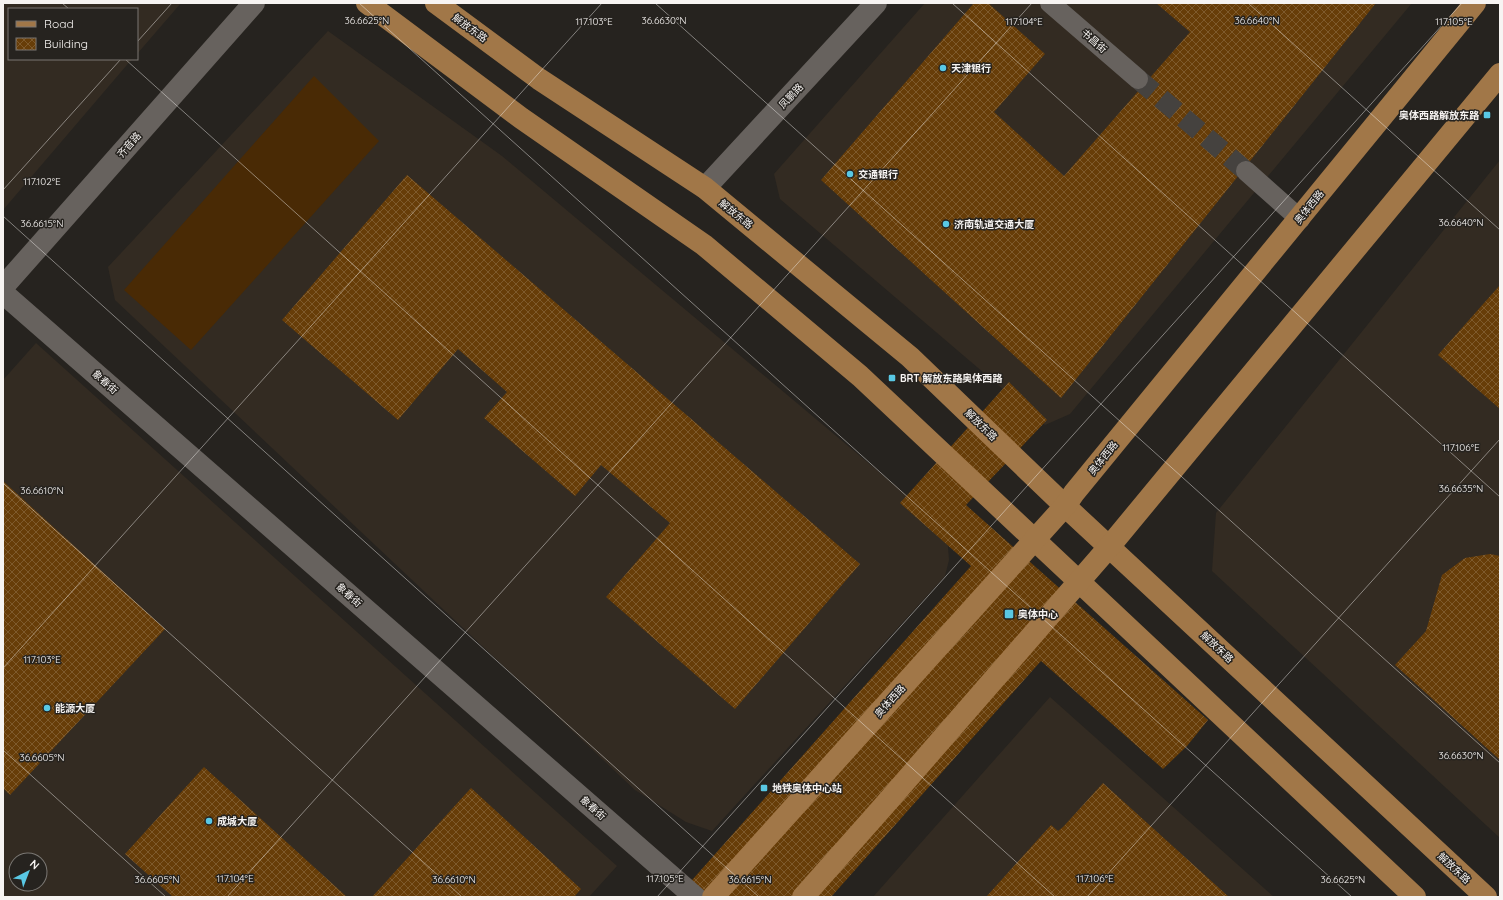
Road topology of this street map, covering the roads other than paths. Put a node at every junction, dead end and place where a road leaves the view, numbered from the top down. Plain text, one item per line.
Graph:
1 (254, 3) edge
2 (367, 3) edge
3 (436, 3) edge
4 (876, 3) edge
5 (1050, 3) edge
6 (1475, 3) edge
7 (1500, 74) edge
8 (1138, 78) tunnel mouth
9 (1246, 171) tunnel mouth
10 (705, 188) junction
11 (1300, 219) junction
12 (3, 287) edge
13 (3, 293) edge
14 (1065, 506) junction
15 (1035, 541) junction
16 (1108, 547) junction
17 (1078, 581) junction
18 (694, 897) edge
19 (713, 897) edge
20 (803, 897) edge
21 (1415, 897) edge
22 (1486, 897) edge

1 - 12 street, 齐音路
2 - 15 main road
3 - 10 main road, 解放东路
4 - 10 street, 凤鹏路
5 - 8 street, 书昌街
6 - 11 main road, 奥体西路
7 - 16 main road
9 - 11 street
10 - 14 main road, 解放东路
11 - 14 main road, 奥体西路
13 - 18 street, 象春街
14 - 15 main road, 奥体西路
14 - 16 main road, 解放东路
15 - 17 main road
15 - 19 main road, 奥体西路
16 - 17 main road
16 - 22 main road, 解放东路
17 - 20 main road
17 - 21 main road

